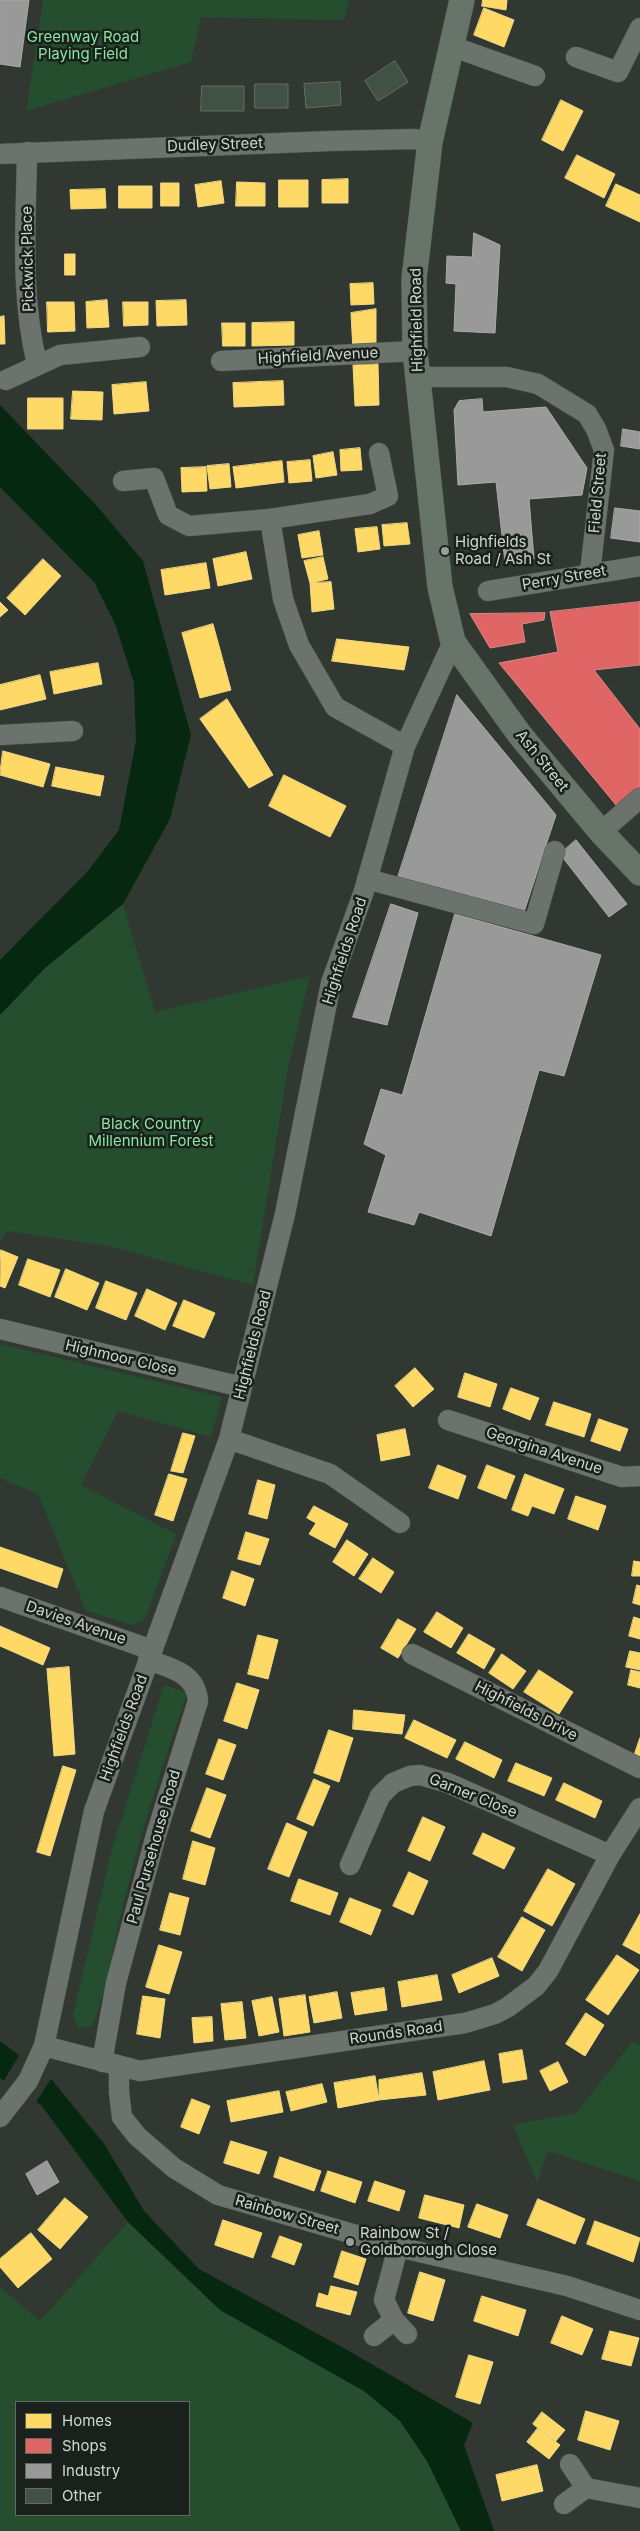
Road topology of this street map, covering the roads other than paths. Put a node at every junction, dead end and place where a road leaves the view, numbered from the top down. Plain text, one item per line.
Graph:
1 (462, 0) edge
2 (640, 28) edge
3 (451, 46) junction
4 (576, 57) dead end
5 (535, 76) dead end
6 (430, 142) junction
7 (27, 152) junction
8 (0, 154) edge
9 (140, 347) dead end
10 (415, 351) junction
11 (221, 361) dead end
12 (37, 364) junction
13 (419, 377) junction
14 (6, 380) dead end
15 (379, 452) dead end
16 (123, 481) dead end
17 (270, 519) junction
18 (640, 566) edge
19 (590, 573) junction
20 (488, 592) dead end
21 (453, 642) junction
22 (72, 732) dead end
23 (0, 734) edge
24 (405, 746) junction
25 (640, 798) edge
26 (601, 832) junction
27 (555, 851) dead end
28 (640, 873) edge
29 (368, 879) junction
30 (0, 1329) edge
31 (242, 1387) junction
32 (448, 1420) dead end
33 (229, 1439) junction
34 (640, 1476) edge
35 (400, 1523) dead end
36 (0, 1597) edge
37 (412, 1654) dead end
38 (150, 1655) junction
39 (640, 1768) edge
40 (640, 1808) edge
41 (610, 1855) junction
42 (350, 1864) dead end
43 (44, 2046) junction
44 (111, 2065) junction
45 (5, 2111) edge
46 (398, 2247) junction
47 (640, 2310) edge
48 (374, 2336) dead end
49 (570, 2464) dead end
50 (586, 2488) junction
51 (640, 2498) edge
52 (564, 2504) dead end

1 - 3 main road, Highfield Road
2 - 4 street
3 - 5 street
3 - 6 main road, Highfield Road
6 - 7 street, Dudley Street
6 - 10 main road, Highfield Road
7 - 8 street, Dudley Street
7 - 12 street, Pickwick Place
9 - 12 street
10 - 11 street, Highfield Avenue
10 - 13 main road, Highfield Road
12 - 14 street
13 - 19 street, Field Street
13 - 21 main road, Highfield Road
15 - 17 street
16 - 17 street
17 - 24 street
18 - 19 street, Perry Street
19 - 20 street, Perry Street
21 - 24 street, Highfields Road
21 - 26 main road, Ash Street
22 - 23 street
24 - 29 street, Highfields Road
25 - 26 street
26 - 28 main road, Ash Street
27 - 29 street
29 - 31 street, Highfields Road
30 - 31 street, Highmoor Close
31 - 33 street, Highfields Road
32 - 34 street, Georgina Avenue
33 - 35 street
33 - 38 street, Highfields Road
36 - 38 street, Davies Avenue
37 - 39 street, Highfields Drive
38 - 43 street, Highfields Road
38 - 44 street, Paul Pursehouse Road
40 - 41 street, Rounds Road
41 - 42 street, Garner Close
41 - 44 street, Rounds Road
43 - 44 street, Rounds Road
43 - 45 street, Highfields Road
44 - 46 street, Rainbow Street
46 - 47 street, Rainbow Street
46 - 48 street
49 - 50 street
50 - 51 street
50 - 52 street

